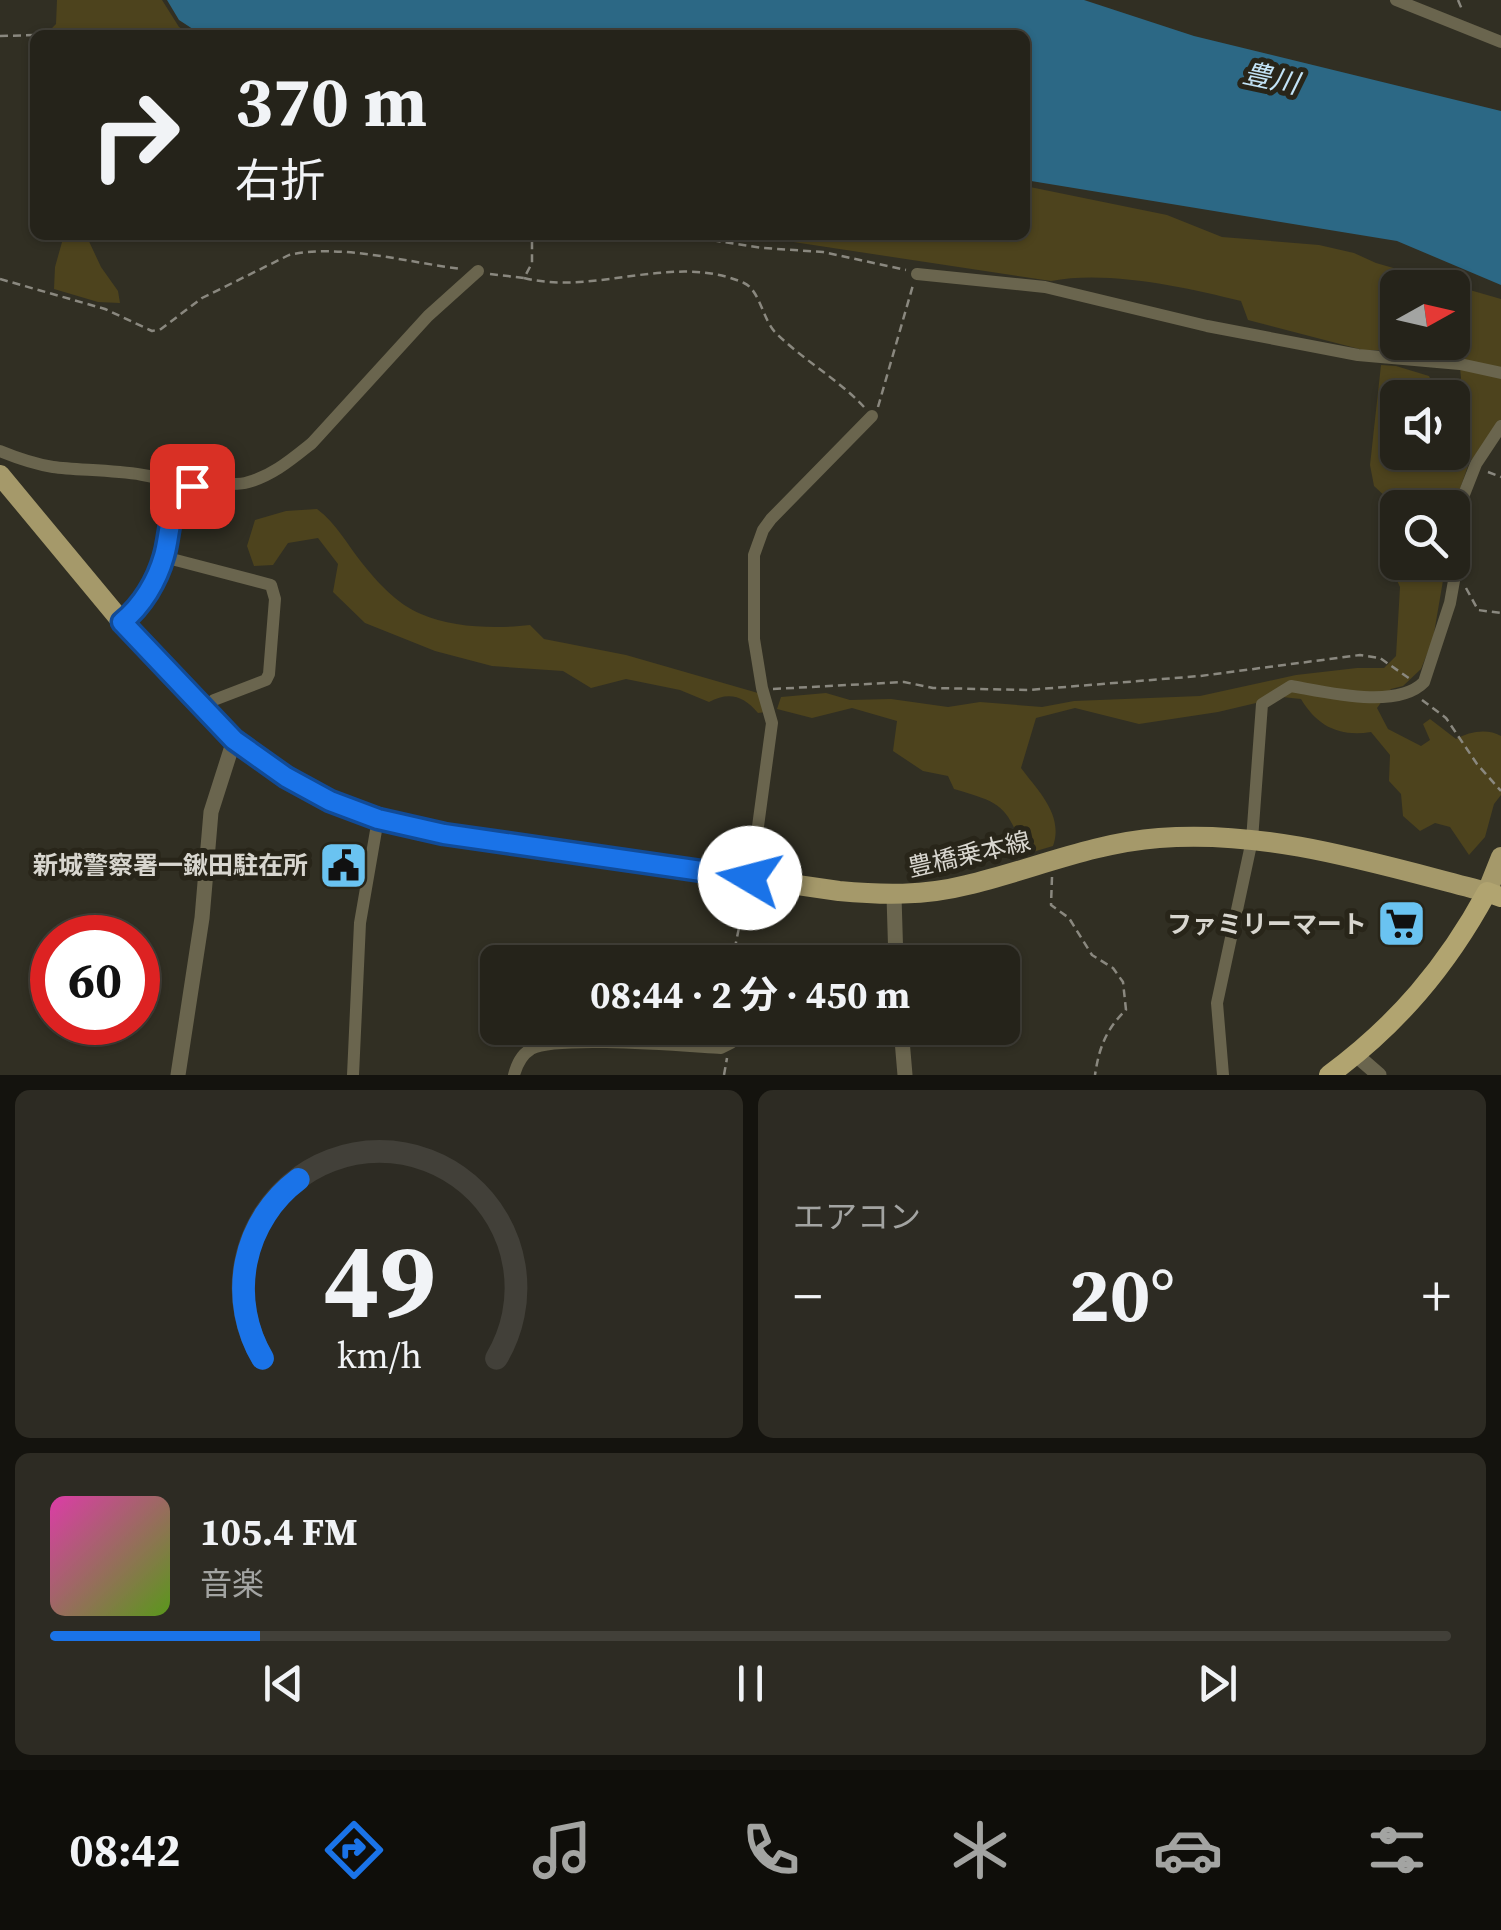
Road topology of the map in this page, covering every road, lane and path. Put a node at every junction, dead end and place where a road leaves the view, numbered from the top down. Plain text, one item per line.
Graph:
1 (1396, 0) edge
2 (30, 34) edge
3 (0, 36) edge
4 (1501, 42) edge
5 (532, 240) edge
6 (715, 240) edge
7 (478, 272) junction
8 (916, 274) junction
9 (524, 278) junction
10 (0, 279) edge
11 (1501, 374) edge
12 (872, 416) junction
13 (1501, 426) edge
14 (0, 452) edge
15 (1476, 464) junction
16 (0, 476) edge
17 (1501, 477) edge
18 (182, 490) junction
19 (164, 557) junction
20 (1465, 586) dead end
21 (1501, 613) edge
22 (122, 622) junction
23 (762, 688) junction
24 (1417, 689) junction
25 (204, 708) junction
26 (234, 740) junction
27 (1501, 791) edge
28 (378, 819) junction
29 (1252, 840) junction
30 (1501, 857) edge
31 (1053, 861) junction
32 (750, 878) junction
33 (1494, 894) edge
34 (894, 896) junction
35 (736, 945) edge
36 (895, 945) edge
37 (546, 1045) edge
38 (639, 1045) edge
39 (725, 1045) edge
40 (902, 1045) edge
41 (1356, 1055) junction
42 (178, 1075) edge
43 (353, 1075) edge
44 (514, 1075) edge
45 (905, 1075) edge
46 (1096, 1075) edge
47 (1223, 1075) edge
48 (1329, 1075) edge
49 (1379, 1075) edge

1 - 4 street
2 - 3 path
5 - 9 path
6 - 8 path
7 - 9 path
7 - 10 path
7 - 18 street
8 - 11 street
8 - 12 path
9 - 12 path
12 - 23 street
13 - 15 street
14 - 18 street
15 - 17 path
15 - 24 street
16 - 22 main road, 豊橋乗本線
18 - 19 street
19 - 22 street
19 - 25 street
20 - 21 path
22 - 25 main road, 豊橋乗本線
23 - 24 path
23 - 32 street
24 - 27 path
24 - 29 street
25 - 26 main road, 豊橋乗本線
26 - 28 main road, 豊橋乗本線
26 - 42 street
28 - 32 main road, 豊橋乗本線
28 - 43 street
29 - 31 main road, 豊橋乗本線
29 - 33 main road, 豊橋乗本線
29 - 47 street
30 - 33 main road
31 - 34 main road, 豊橋乗本線
31 - 46 path
32 - 34 main road, 豊橋乗本線
32 - 35 path
33 - 41 highway
34 - 36 street
37 - 44 street
38 - 39 street
40 - 45 street
41 - 48 highway
41 - 49 street

